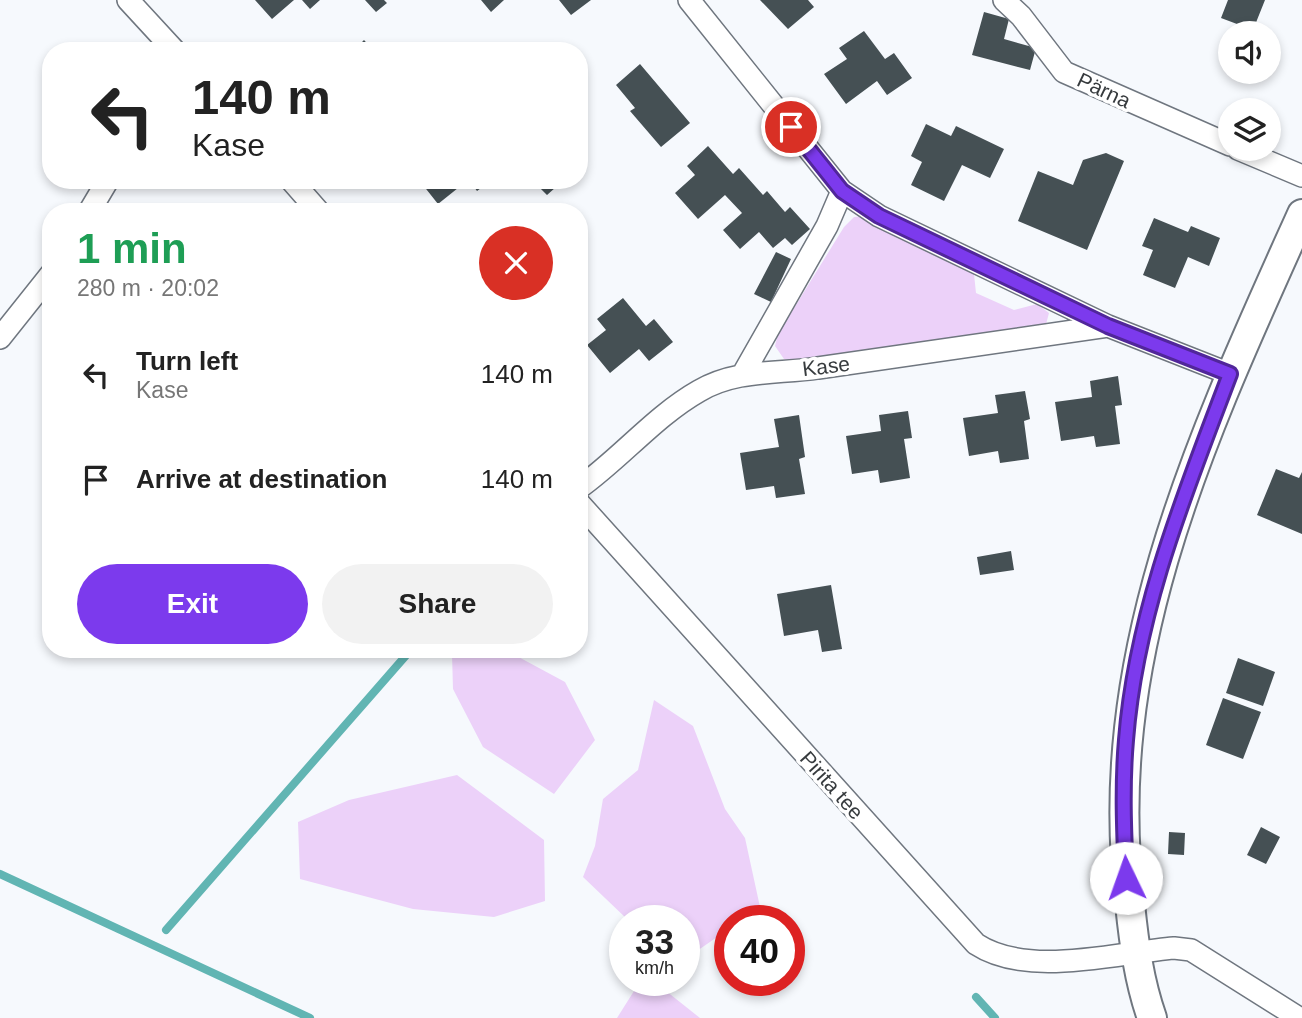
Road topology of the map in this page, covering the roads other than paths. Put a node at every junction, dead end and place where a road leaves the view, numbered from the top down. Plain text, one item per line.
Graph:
1 (128, 0) edge
2 (690, 0) edge
3 (1004, 0) edge
4 (166, 42) edge
5 (1218, 140) edge
6 (1266, 161) edge
7 (1302, 176) edge
8 (299, 189) edge
9 (842, 191) junction
10 (311, 203) edge
11 (1302, 214) edge
12 (42, 285) edge
13 (1108, 326) junction
14 (0, 338) edge
15 (743, 374) junction
16 (1230, 374) junction
17 (588, 481) edge
18 (588, 513) edge
19 (1135, 951) junction
20 (1152, 1018) edge
21 (1299, 1018) edge

1 - 4 street
2 - 9 street, Kase
3 - 5 street, Pärna
6 - 7 street
8 - 10 street
9 - 13 street, Kase
9 - 15 street
11 - 16 street
12 - 14 street
13 - 15 street, Kase
13 - 16 street, Kase
15 - 17 street, Kase
16 - 19 street
18 - 19 street, Pirita tee
19 - 20 street
19 - 21 street, Pirita tee

